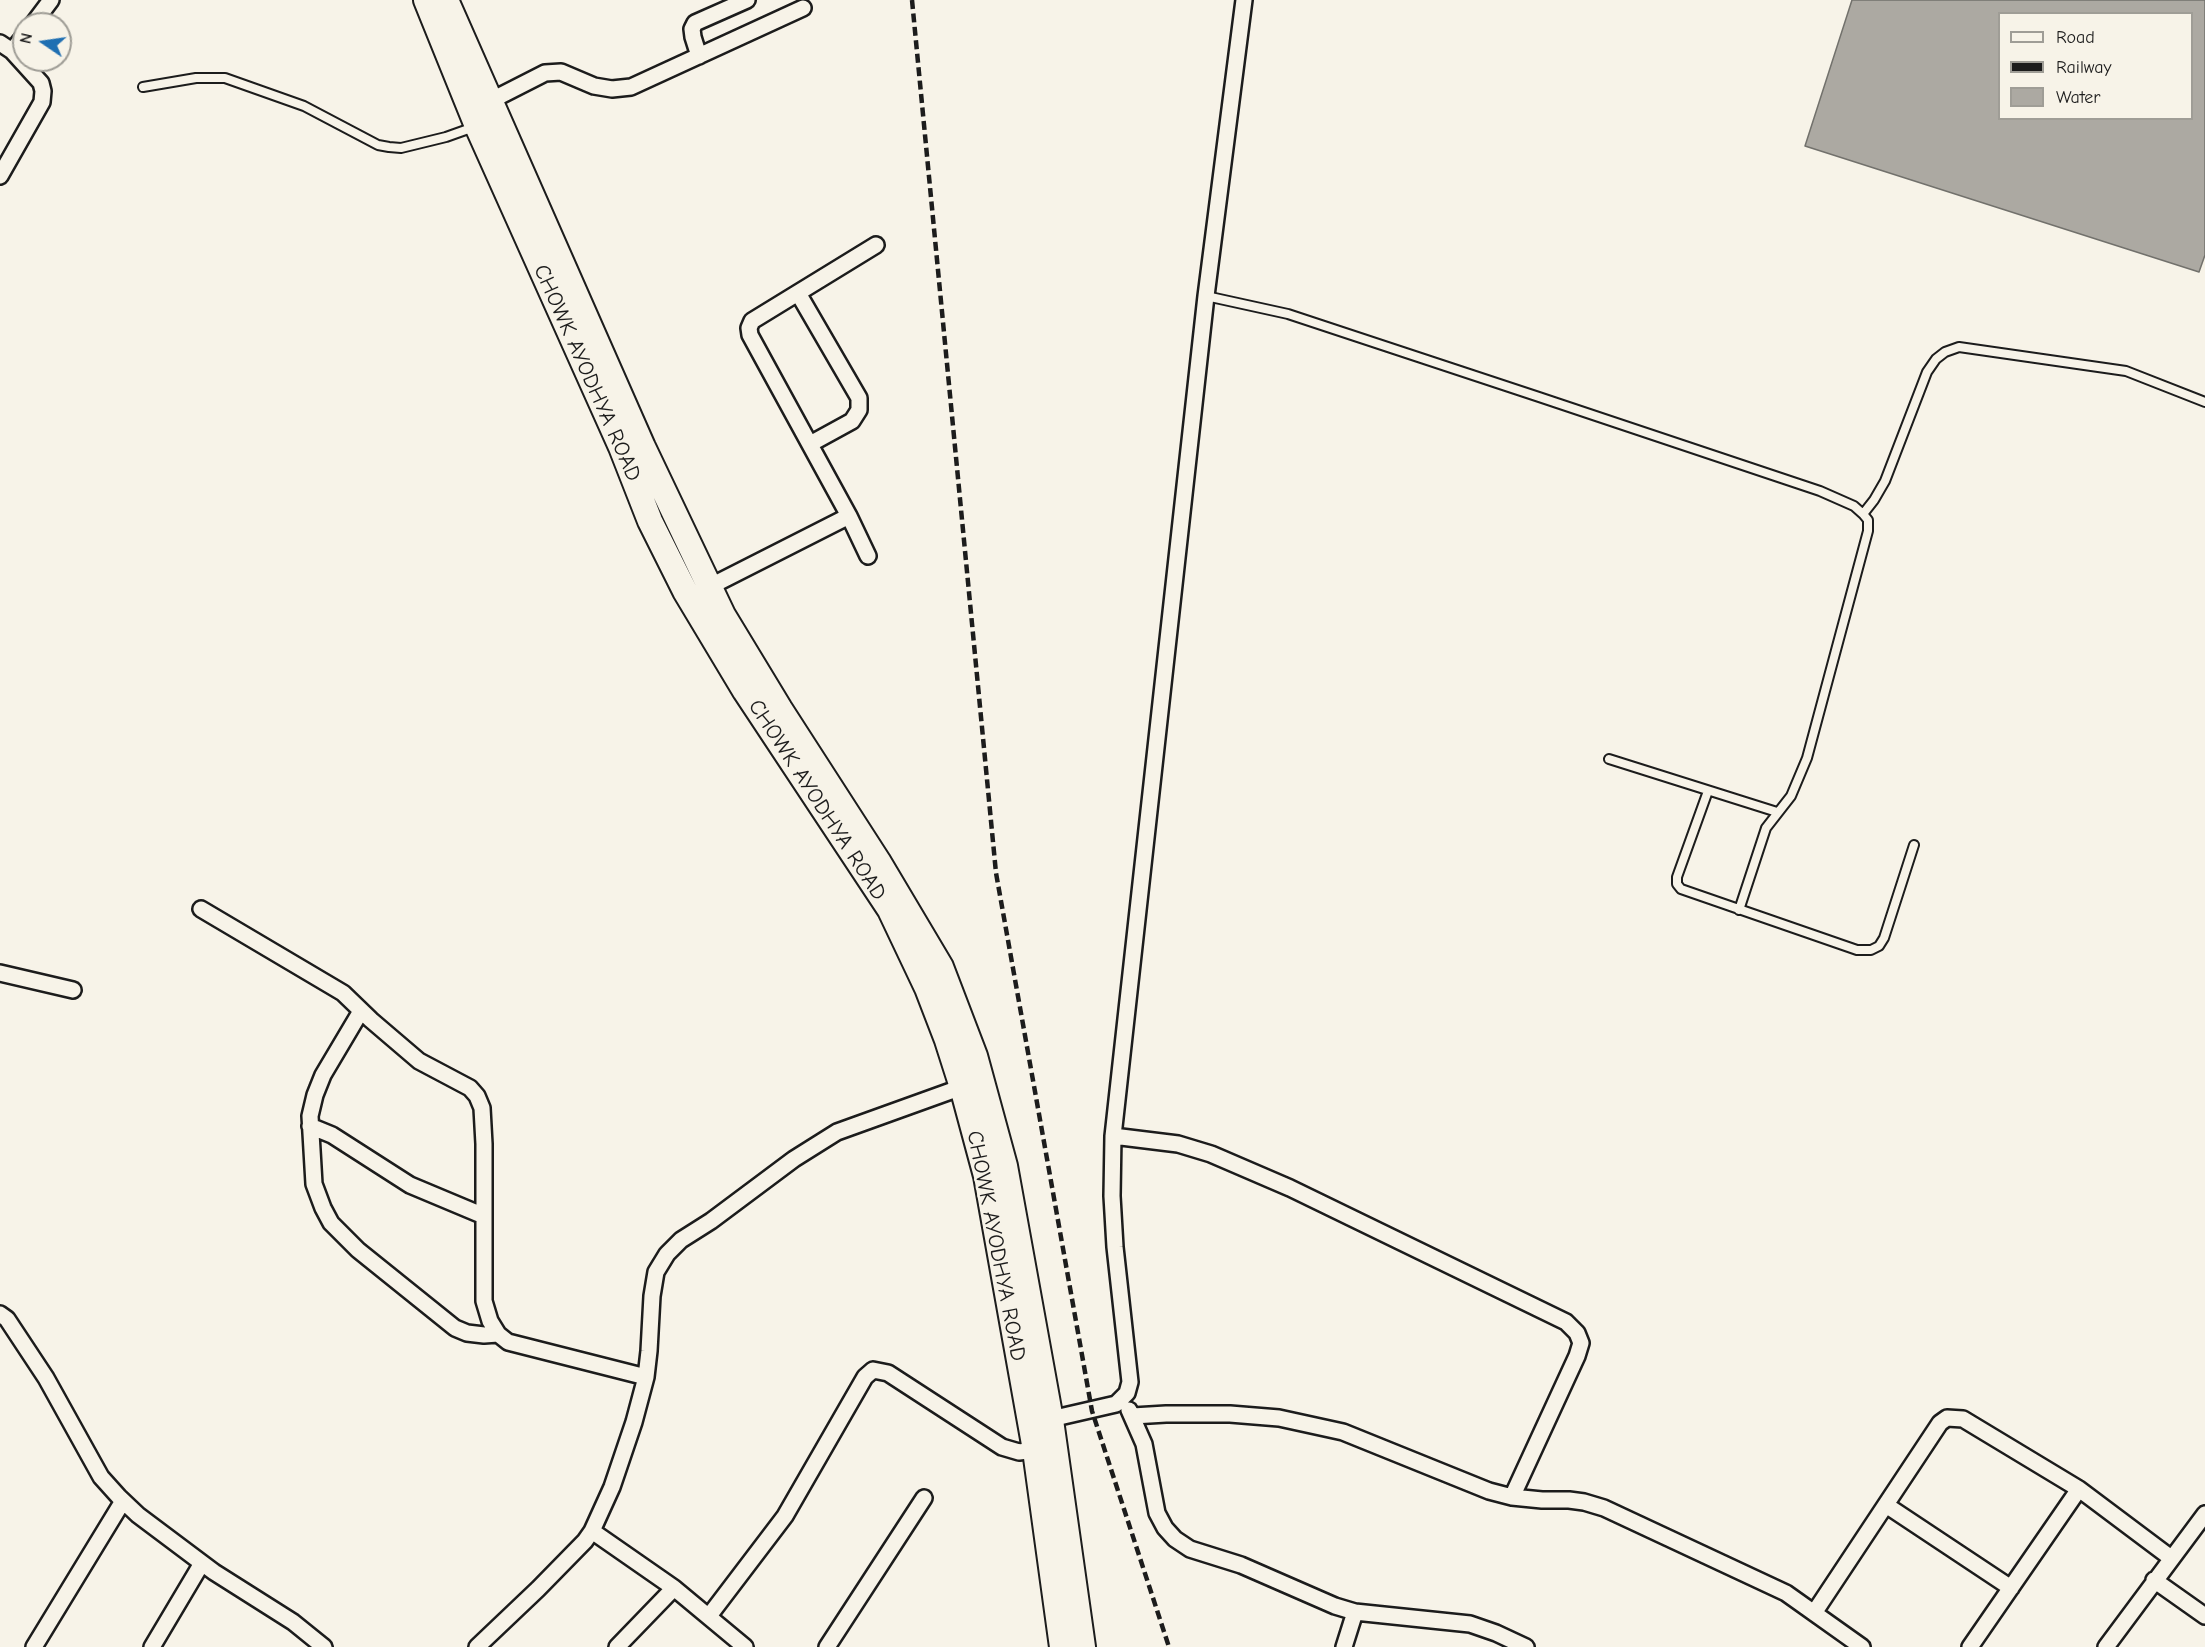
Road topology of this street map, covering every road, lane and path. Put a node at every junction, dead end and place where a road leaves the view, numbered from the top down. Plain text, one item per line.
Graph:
1 (426, 0) edge
2 (446, 0) edge
3 (747, 0) edge
4 (1244, 0) edge
5 (803, 8) dead end
6 (6, 47) edge
7 (699, 56) junction
8 (143, 87) dead end
9 (490, 101) junction
10 (477, 126) junction
11 (0, 176) edge
12 (876, 244) dead end
13 (798, 293) junction
14 (1206, 296) junction
15 (2205, 402) edge
16 (810, 444) junction
17 (673, 510) junction
18 (1863, 514) junction
19 (849, 516) junction
20 (651, 521) junction
21 (868, 556) dead end
22 (709, 586) junction
23 (1609, 759) dead end
24 (1708, 790) junction
25 (1777, 812) junction
26 (1914, 845) dead end
27 (201, 909) dead end
28 (1738, 910) junction
29 (0, 973) edge
30 (73, 990) dead end
31 (361, 1011) junction
32 (962, 1087) junction
33 (310, 1126) junction
34 (1113, 1136) junction
35 (484, 1216) junction
36 (0, 1314) edge
37 (498, 1334) junction
38 (646, 1377) junction
39 (1122, 1400) junction
40 (1133, 1416) junction
41 (1041, 1421) junction
42 (1035, 1450) junction
43 (2079, 1489) junction
44 (1512, 1497) junction
45 (924, 1498) dead end
46 (123, 1501) junction
47 (1886, 1505) junction
48 (2205, 1514) edge
49 (591, 1530) junction
50 (2171, 1558) junction
51 (202, 1563) junction
52 (2154, 1580) junction
53 (674, 1588) junction
54 (2011, 1588) junction
55 (1355, 1612) junction
56 (1814, 1613) junction
57 (709, 1616) junction
58 (2205, 1616) edge
59 (34, 1647) edge
60 (152, 1647) edge
61 (324, 1647) edge
62 (477, 1647) edge
63 (617, 1647) edge
64 (745, 1647) edge
65 (827, 1647) edge
66 (1062, 1647) edge
67 (1083, 1647) edge
68 (1344, 1647) edge
69 (1526, 1647) edge
70 (1862, 1647) edge
71 (1970, 1647) edge
72 (2106, 1647) edge

1 - 10 main road, CHOWK AYODHYA ROAD
2 - 9 main road, CHOWK AYODHYA ROAD
3 - 7 street
4 - 14 street
5 - 7 street
6 - 11 street
7 - 9 street
8 - 10 lane
9 - 17 main road, CHOWK AYODHYA ROAD
10 - 20 main road, CHOWK AYODHYA ROAD
12 - 13 street
13 - 16 street
13 - 16 street
14 - 18 lane
14 - 34 street
15 - 18 lane
16 - 19 street
17 - 20 main road
17 - 22 main road, CHOWK AYODHYA ROAD
18 - 25 lane
19 - 21 street
19 - 22 street
20 - 32 main road, CHOWK AYODHYA ROAD
22 - 41 main road, CHOWK AYODHYA ROAD
23 - 24 lane
24 - 25 lane
24 - 28 lane
25 - 28 lane
26 - 28 lane
27 - 31 street
29 - 30 street
31 - 33 street
31 - 35 street
32 - 38 street
32 - 41 main road, CHOWK AYODHYA ROAD
33 - 35 street
33 - 37 street
34 - 39 street
34 - 44 street
35 - 37 street
36 - 46 street
37 - 38 street
38 - 49 street
39 - 40 street
39 - 41 street
40 - 44 street
40 - 55 street
41 - 42 main road, CHOWK AYODHYA ROAD
41 - 67 main road, CHOWK AYODHYA ROAD
42 - 57 street
42 - 66 main road, CHOWK AYODHYA ROAD
43 - 47 street
43 - 50 street
43 - 54 street
44 - 56 street
45 - 65 street
46 - 51 street
46 - 59 street
47 - 54 street
47 - 56 street
48 - 50 street
49 - 53 street
49 - 62 street
50 - 52 street
51 - 60 street
51 - 61 street
52 - 58 street
52 - 72 street
53 - 57 street
53 - 63 street
54 - 71 street
55 - 68 street
55 - 69 street
56 - 70 street
57 - 64 street

